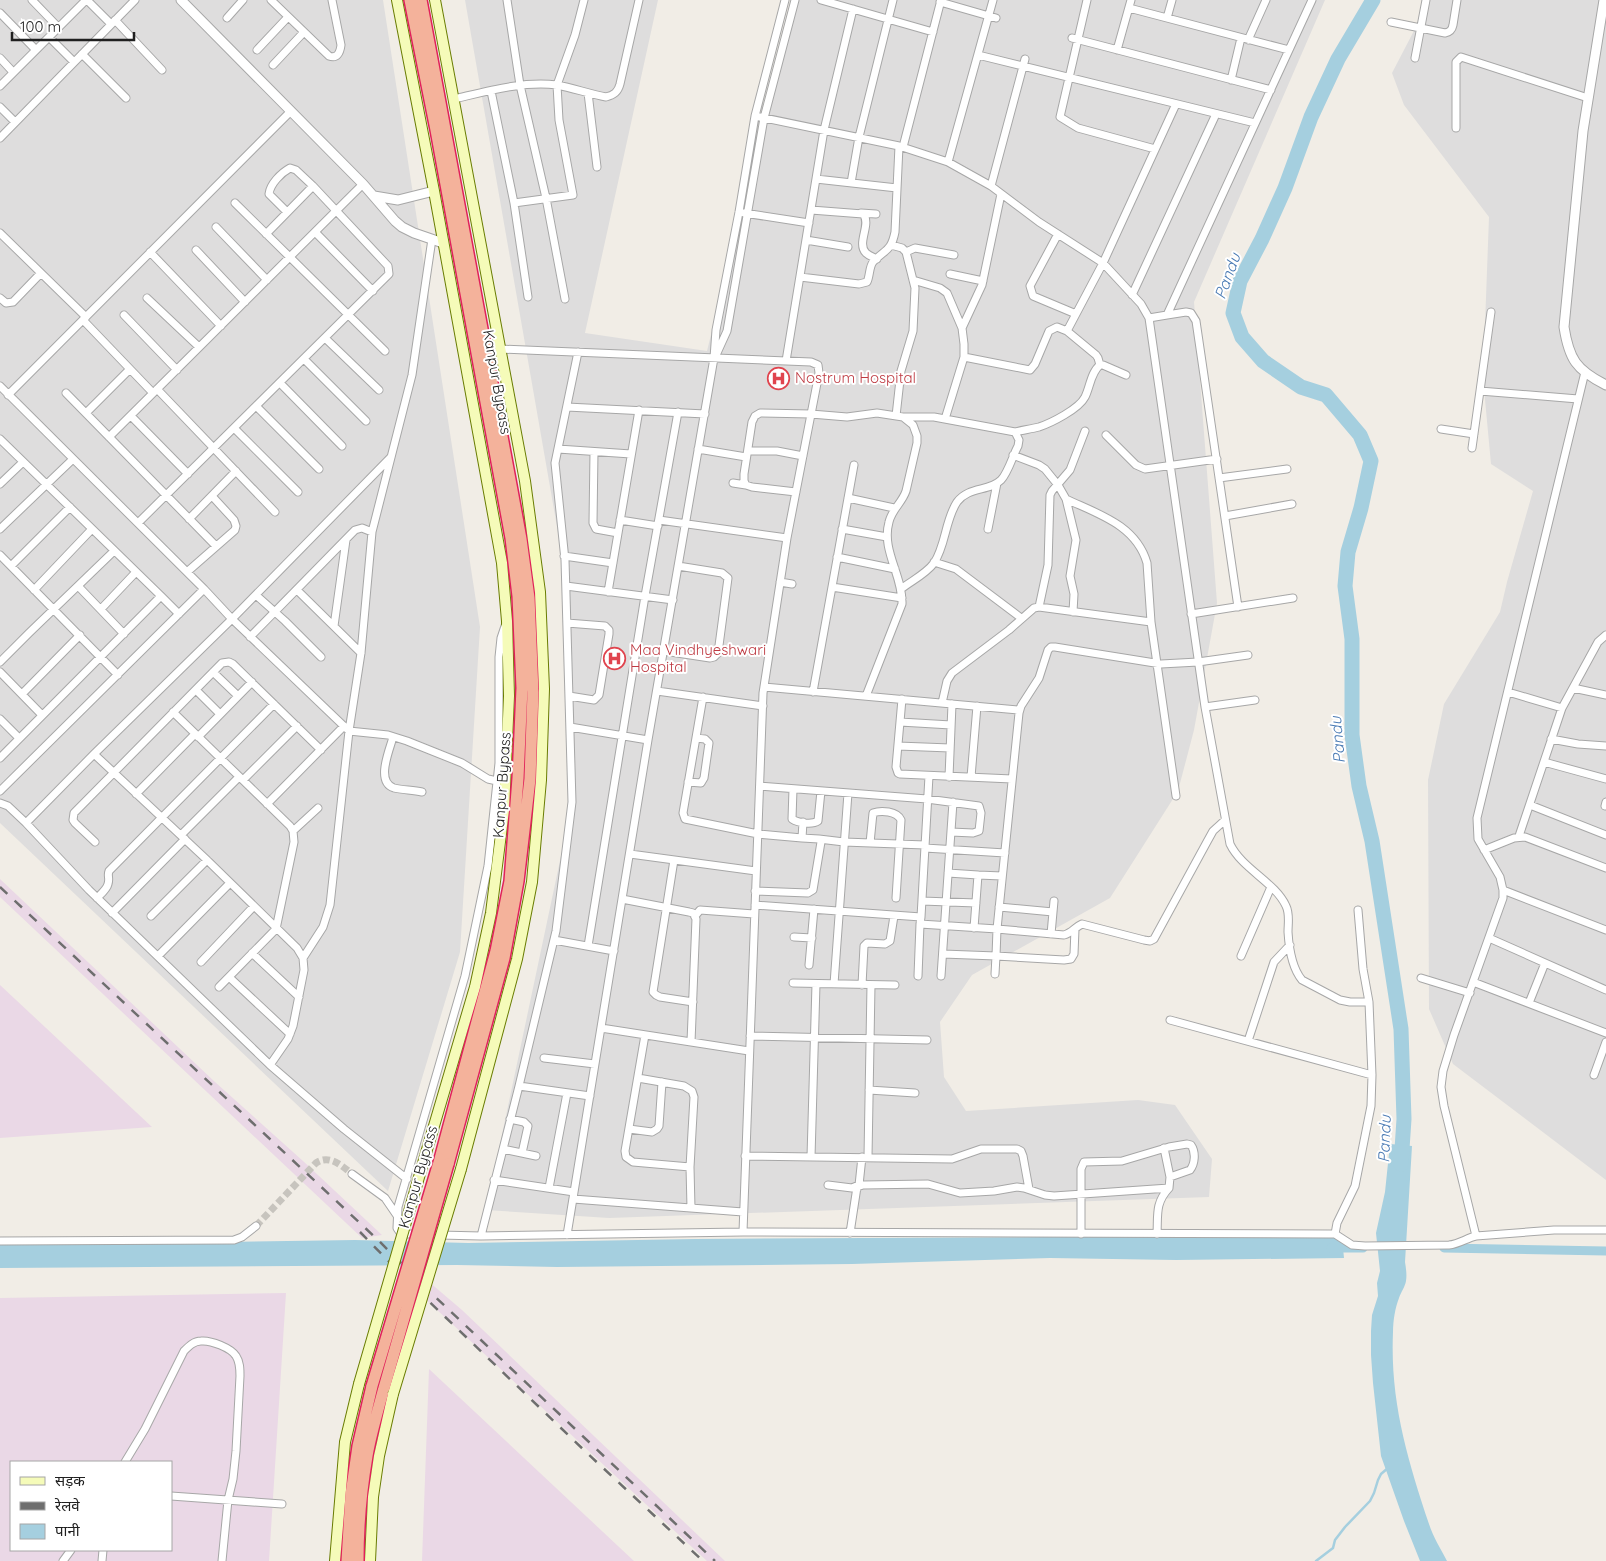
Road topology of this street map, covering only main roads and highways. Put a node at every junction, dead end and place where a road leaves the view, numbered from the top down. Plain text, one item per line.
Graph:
1 (398, 0) edge
2 (410, 0) edge
3 (420, 0) edge
4 (435, 0) edge
5 (388, 1391) junction
6 (335, 1561) edge
7 (347, 1561) edge
8 (358, 1561) edge
9 (370, 1561) edge

1 - 6 main road, bridge
2 - 7 highway, Kanpur Bypass, bridge
3 - 5 highway, Kanpur Bypass, bridge
4 - 5 main road, bridge
5 - 8 highway, Kanpur Bypass
5 - 9 main road

